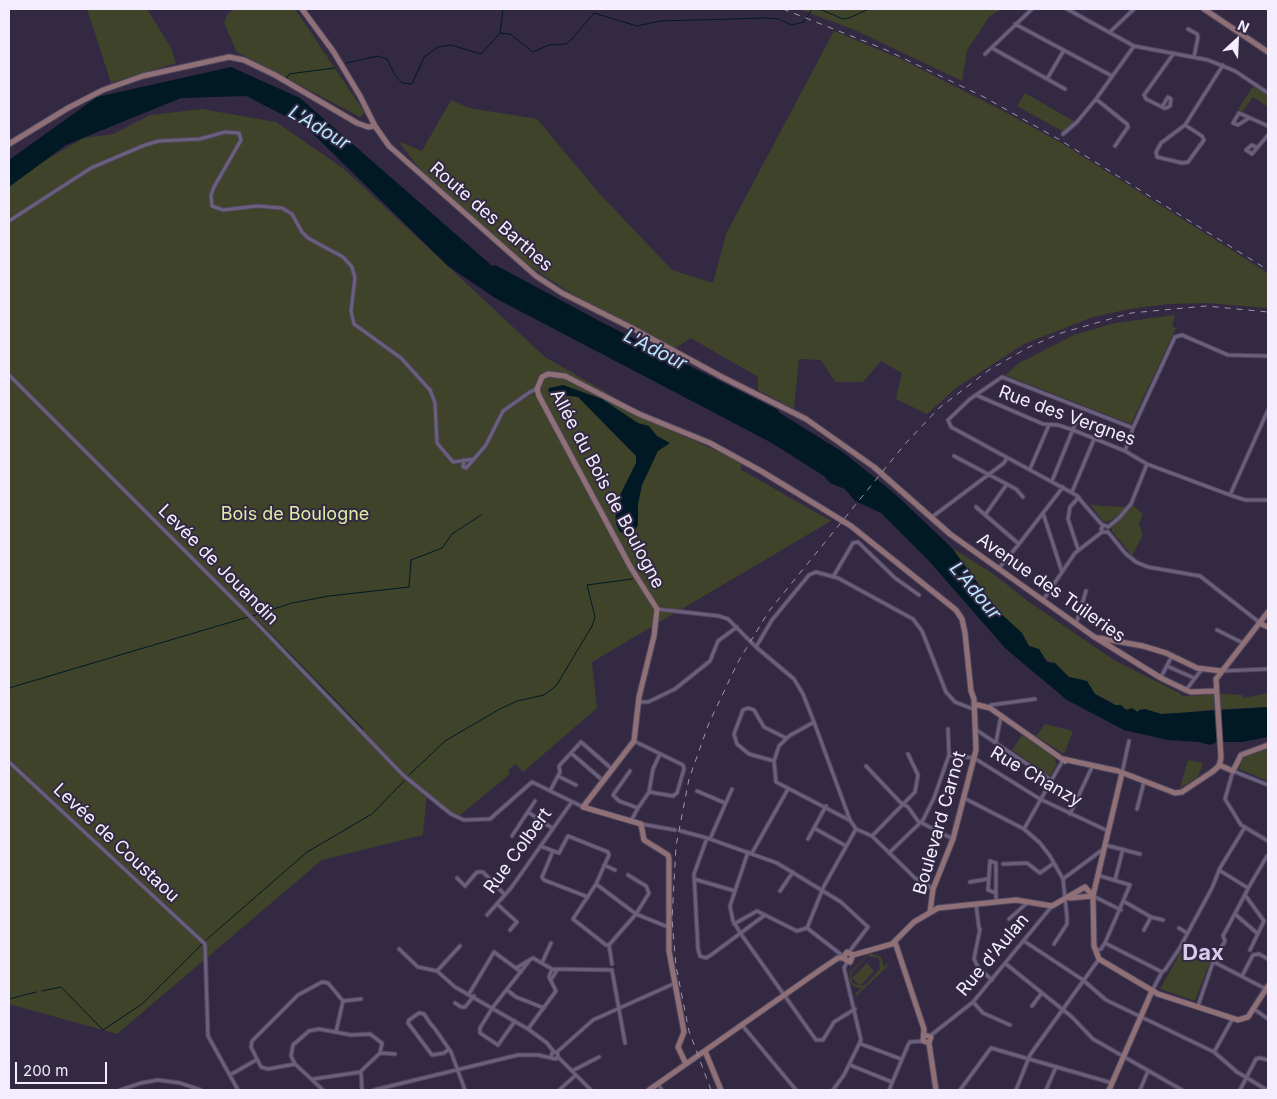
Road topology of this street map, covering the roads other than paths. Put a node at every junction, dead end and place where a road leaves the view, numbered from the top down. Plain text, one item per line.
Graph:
1 (302, 9) edge
2 (1032, 9) edge
3 (1067, 9) edge
4 (1134, 9) edge
5 (1204, 9) edge
6 (1015, 24) junction
7 (1188, 29) dead end
8 (1111, 31) junction
9 (1134, 46) junction
10 (992, 48) junction
11 (1064, 50) junction
12 (1268, 52) edge
13 (1174, 53) junction
14 (986, 54) dead end
15 (1194, 56) junction
16 (1222, 65) junction
17 (1112, 76) junction
18 (1047, 79) junction
19 (1065, 88) dead end
20 (1268, 92) edge
21 (359, 94) junction
22 (1096, 99) junction
23 (1162, 107) dead end
24 (371, 118) junction
25 (1250, 118) junction
26 (354, 120) junction
27 (376, 125) junction
28 (1185, 125) junction
29 (1268, 126) edge
30 (1063, 134) dead end
31 (1268, 135) edge
32 (9, 144) edge
33 (1115, 146) dead end
34 (1257, 148) dead end
35 (403, 158) junction
36 (9, 221) edge
37 (1268, 356) edge
38 (9, 375) edge
39 (537, 389) junction
40 (976, 396) junction
41 (1268, 410) edge
42 (1078, 417) dead end
43 (1049, 425) junction
44 (1100, 425) dead end
45 (1133, 428) junction
46 (1073, 430) junction
47 (1094, 439) junction
48 (1125, 451) junction
49 (954, 456) dead end
50 (474, 458) junction
51 (1007, 458) junction
52 (464, 460) junction
53 (1148, 464) junction
54 (1030, 469) junction
55 (989, 475) junction
56 (887, 478) joint
57 (1052, 480) junction
58 (1007, 484) junction
59 (1063, 487) junction
60 (1072, 492) junction
61 (1230, 495) junction
62 (1079, 497) junction
63 (1023, 498) dead end
64 (1268, 500) edge
65 (976, 507) dead end
66 (1043, 512) junction
67 (985, 515) junction
68 (931, 518) junction
69 (851, 526) joint
70 (1103, 526) junction
71 (1108, 526) junction
72 (1102, 532) junction
73 (1108, 532) junction
74 (1019, 544) junction
75 (1078, 550) junction
76 (999, 568) junction
77 (1062, 572) junction
78 (832, 577) junction
79 (1086, 591) dead end
80 (919, 596) dead end
81 (1042, 601) junction
82 (657, 610) junction
83 (1268, 612) edge
84 (1259, 623) junction
85 (1076, 625) junction
86 (737, 626) junction
87 (1268, 627) edge
88 (1217, 630) dead end
89 (1093, 636) junction
90 (1243, 643) junction
91 (756, 647) junction
92 (1172, 656) junction
93 (1167, 666) junction
94 (1202, 669) junction
95 (1268, 669) edge
96 (1220, 671) junction
97 (1161, 678) junction
98 (1194, 678) junction
99 (1186, 690) junction
100 (1216, 693) junction
101 (1035, 699) dead end
102 (639, 702) junction
103 (973, 706) junction
104 (990, 708) junction
105 (1001, 716) junction
106 (814, 722) junction
107 (948, 729) dead end
108 (974, 729) junction
109 (787, 738) junction
110 (634, 741) junction
111 (1129, 741) dead end
112 (996, 742) junction
113 (1268, 745) edge
114 (571, 753) junction
115 (660, 754) junction
116 (908, 754) dead end
117 (949, 755) junction
118 (974, 758) junction
119 (1063, 760) junction
120 (774, 761) junction
121 (9, 762) edge
122 (1219, 765) junction
123 (866, 766) dead end
124 (1093, 766) junction
125 (613, 769) junction
126 (630, 771) dead end
127 (1233, 771) junction
128 (1122, 773) junction
129 (558, 776) junction
130 (600, 778) dead end
131 (1051, 780) junction
132 (1144, 782) junction
133 (576, 785) dead end
134 (1268, 785) edge
135 (732, 789) dead end
136 (788, 789) junction
137 (550, 791) junction
138 (697, 791) dead end
139 (649, 792) junction
140 (964, 798) junction
141 (1040, 799) junction
142 (536, 802) dead end
143 (570, 803) junction
144 (725, 803) junction
145 (904, 804) junction
146 (826, 806) junction
147 (583, 807) junction
148 (638, 808) junction
149 (1137, 809) dead end
150 (528, 812) junction
151 (1070, 814) junction
152 (850, 820) junction
153 (631, 821) junction
154 (921, 822) junction
155 (641, 824) junction
156 (1245, 827) junction
157 (552, 828) junction
158 (814, 828) junction
159 (856, 829) junction
160 (1024, 829) junction
161 (676, 830) dead end
162 (1108, 831) junction
163 (681, 832) dead end
164 (512, 836) dead end
165 (872, 836) junction
166 (709, 838) junction
167 (808, 839) dead end
168 (953, 839) junction
169 (1268, 841) edge
170 (540, 846) junction
171 (846, 846) junction
172 (1103, 847) junction
173 (1124, 850) junction
174 (553, 851) junction
175 (750, 852) junction
176 (889, 853) junction
177 (1140, 854) dead end
178 (1267, 856) edge
179 (1054, 863) junction
180 (1003, 864) dead end
181 (604, 865) junction
182 (615, 870) dead end
183 (1219, 870) junction
184 (793, 872) junction
185 (628, 875) dead end
186 (457, 878) dead end
187 (694, 878) junction
188 (1095, 878) junction
189 (988, 879) junction
190 (1063, 879) junction
191 (1115, 880) junction
192 (970, 882) dead end
193 (596, 884) junction
194 (1085, 887) junction
195 (1248, 888) junction
196 (933, 889) junction
197 (780, 890) dead end
198 (823, 890) junction
199 (735, 891) junction
200 (996, 893) junction
201 (504, 895) junction
202 (1245, 895) junction
203 (1093, 896) junction
204 (588, 897) junction
205 (1065, 899) junction
206 (996, 901) junction
207 (1028, 901) junction
208 (1124, 902) junction
209 (976, 903) junction
210 (497, 904) junction
211 (1052, 906) junction
212 (1121, 910) junction
213 (930, 912) junction
214 (636, 914) junction
215 (1235, 914) junction
216 (487, 915) dead end
217 (765, 915) junction
218 (1151, 916) junction
219 (1009, 919) dead end
220 (1163, 920) dead end
221 (1266, 922) edge
222 (734, 924) junction
223 (668, 927) junction
224 (807, 928) junction
225 (1179, 928) dead end
226 (510, 930) dead end
227 (1144, 930) dead end
228 (1187, 933) junction
229 (741, 934) junction
230 (1258, 934) junction
231 (1024, 941) junction
232 (895, 942) junction
233 (551, 943) dead end
234 (1105, 943) junction
235 (1054, 944) dead end
236 (609, 945) junction
237 (460, 946) dead end
238 (399, 949) dead end
239 (1250, 950) dead end
240 (1095, 951) junction
241 (851, 953) junction
242 (531, 959) junction
243 (844, 959) junction
244 (1099, 959) junction
245 (1268, 959) edge
246 (1214, 962) junction
247 (542, 964) junction
248 (612, 964) dead end
249 (1006, 964) junction
250 (516, 968) junction
251 (552, 969) junction
252 (437, 970) junction
253 (557, 970) junction
254 (521, 972) junction
255 (1162, 972) junction
256 (1242, 976) junction
257 (1082, 979) junction
258 (552, 980) junction
259 (992, 980) junction
260 (673, 984) junction
261 (1267, 988) edge
262 (507, 990) junction
263 (1152, 990) junction
264 (469, 994) junction
265 (1041, 994) junction
266 (784, 995) junction
267 (474, 996) junction
268 (362, 999) dead end
269 (343, 1001) junction
270 (973, 1002) junction
271 (455, 1004) dead end
272 (1032, 1006) dead end
273 (1198, 1006) junction
274 (493, 1007) junction
275 (544, 1008) junction
276 (619, 1008) junction
277 (1253, 1008) junction
278 (855, 1009) junction
279 (1062, 1009) junction
280 (1139, 1016) junction
281 (1233, 1018) junction
282 (1268, 1018) edge
283 (515, 1021) junction
284 (742, 1025) junction
285 (1010, 1025) dead end
286 (528, 1029) junction
287 (336, 1032) junction
288 (928, 1036) junction
289 (923, 1041) junction
290 (625, 1043) dead end
291 (861, 1044) junction
292 (929, 1044) junction
293 (449, 1049) junction
294 (704, 1051) junction
295 (555, 1052) junction
296 (1214, 1052) junction
297 (380, 1053) junction
298 (395, 1054) dead end
299 (551, 1057) junction
300 (558, 1057) junction
301 (1123, 1057) junction
302 (599, 1058) dead end
303 (1028, 1058) junction
304 (901, 1059) junction
305 (256, 1060) junction
306 (1268, 1060) edge
307 (295, 1064) junction
308 (686, 1064) junction
309 (850, 1065) junction
310 (1056, 1066) junction
311 (458, 1070) junction
312 (572, 1071) junction
313 (1148, 1071) junction
314 (361, 1072) junction
315 (230, 1075) junction
316 (576, 1075) junction
317 (1246, 1077) junction
318 (313, 1079) junction
319 (892, 1082) junction
320 (1112, 1083) junction
321 (658, 1084) junction
322 (120, 1090) edge
323 (201, 1090) edge
324 (238, 1090) edge
325 (323, 1090) edge
326 (362, 1090) edge
327 (374, 1090) edge
328 (465, 1090) edge
329 (559, 1090) edge
330 (591, 1090) edge
331 (649, 1090) edge
332 (662, 1090) edge
333 (722, 1090) edge
334 (796, 1090) edge
335 (833, 1090) edge
336 (889, 1090) edge
337 (936, 1090) edge
338 (960, 1090) edge
339 (1016, 1090) edge
340 (1046, 1090) edge
341 (1109, 1090) edge
342 (1140, 1090) edge
343 (1182, 1090) edge
344 (1240, 1090) edge
345 (1267, 1090) edge

1 - 21 main road
2 - 6 street
3 - 8 street
4 - 8 street
5 - 12 main road
6 - 10 street
6 - 11 street
7 - 15 street
8 - 9 street
9 - 13 street
9 - 17 street
10 - 14 street
10 - 18 street
11 - 17 street
11 - 18 street
13 - 15 street
13 - 23 street
15 - 16 street
16 - 20 street
16 - 28 street
17 - 22 street
18 - 19 street
21 - 24 main road
21 - 27 main road
22 - 30 street
22 - 33 street
24 - 26 main road
24 - 27 main road
25 - 25 street
25 - 29 street
26 - 27 main road
26 - 32 main road
27 - 35 main road, Route des Barthes
27 - 35 main road, Route des Barthes
28 - 28 street
31 - 34 street
35 - 56 main road, Route des Barthes
36 - 52 street
37 - 45 street
38 - 137 street, Levée de Jouandin
39 - 50 street
39 - 69 main road, Allée du Bois de Boulogne
39 - 82 main road, Allée du Bois de Boulogne
40 - 43 street, Rue des Vergnes
40 - 45 street
40 - 51 street
41 - 61 street
42 - 46 street
43 - 46 street, Rue des Vergnes
43 - 54 street
44 - 47 street
45 - 48 street
46 - 47 street, Rue des Vergnes
46 - 57 street
47 - 48 street, Rue des Vergnes
47 - 60 street
48 - 53 street, Rue des Vergnes
49 - 55 street
50 - 52 street
50 - 52 street
51 - 54 street
51 - 55 street
53 - 61 street, Rue des Vergnes
53 - 71 street
54 - 57 street
55 - 58 street
55 - 68 street
56 - 68 main road, Avenue des Tuileries
57 - 59 street
58 - 63 street
58 - 67 street
59 - 60 street
59 - 66 street
60 - 62 street
61 - 64 street, Rue des Vergnes
62 - 70 street
62 - 75 street
65 - 67 street
66 - 74 street
66 - 77 street
67 - 74 street
68 - 76 main road, Avenue des Tuileries
69 - 103 main road, Boulevard Carnot
70 - 71 street
70 - 72 street
71 - 73 street
72 - 73 street
72 - 75 street
73 - 84 street
74 - 76 street
75 - 77 street
76 - 81 main road, Avenue des Tuileries
77 - 81 street
78 - 80 street
78 - 91 street
78 - 103 street
79 - 85 street
81 - 85 main road, Avenue des Tuileries
82 - 86 street, Allée du Bois de Boulogne
82 - 102 main road
83 - 84 main road
84 - 87 main road
84 - 90 main road
85 - 89 main road, Avenue des Tuileries
86 - 91 street, Allée du Bois de Boulogne
86 - 102 street
88 - 90 street
89 - 92 main road
89 - 97 main road, Avenue des Tuileries
90 - 96 main road
91 - 106 street, Allée du Bois de Boulogne
92 - 93 street
92 - 94 main road
93 - 97 street
93 - 98 street
94 - 96 main road
94 - 98 street
95 - 96 street
96 - 100 main road
97 - 99 main road, Avenue des Tuileries
98 - 99 street
99 - 100 main road, Avenue des Tuileries
100 - 122 main road
101 - 104 street
102 - 110 main road
103 - 104 main road
103 - 108 main road, Boulevard Carnot
104 - 105 main road
105 - 112 street
105 - 119 main road
106 - 109 street
106 - 152 street, Allée du Bois de Boulogne
107 - 117 street
108 - 112 street
108 - 118 main road, Boulevard Carnot
109 - 120 street
109 - 120 street
110 - 115 street
110 - 125 main road
111 - 128 street
112 - 131 street
113 - 127 main road
114 - 125 street
114 - 129 street
114 - 130 street
115 - 139 street
115 - 139 street
116 - 145 street
117 - 118 street, Rue Chanzy
117 - 154 street
118 - 140 main road, Boulevard Carnot
118 - 141 street, Rue Chanzy
119 - 124 main road
119 - 131 street
120 - 136 street
121 - 315 street, Levée de Coustaou
122 - 127 main road
122 - 132 main road
123 - 145 street
124 - 128 main road
124 - 151 street
125 - 147 main road
126 - 148 street
127 - 134 street
127 - 156 street
128 - 132 main road
128 - 162 main road
129 - 133 street
129 - 137 street
131 - 141 street
132 - 149 street
135 - 144 street
136 - 146 street
136 - 175 street
137 - 143 street
138 - 144 street
139 - 148 street
140 - 160 street
140 - 168 main road, Boulevard Carnot
141 - 151 street, Rue Chanzy
141 - 160 street
142 - 150 street
143 - 147 street
143 - 157 street, Rue Colbert
144 - 166 street
145 - 154 street
145 - 165 street
146 - 152 street
146 - 158 street
147 - 153 main road
148 - 153 street
150 - 157 street
150 - 164 street
151 - 162 street, Rue Chanzy
152 - 159 street
153 - 155 main road
154 - 168 street
154 - 176 street
155 - 161 street
155 - 223 main road
156 - 169 street
156 - 183 street
157 - 170 street, Rue Colbert
158 - 167 street
158 - 171 street
159 - 165 street
159 - 171 street
160 - 179 street
162 - 172 main road
163 - 166 street
165 - 176 street
166 - 175 street
166 - 187 street
168 - 196 main road, Boulevard Carnot
170 - 174 street
170 - 201 street, Rue Colbert
171 - 198 street
172 - 173 street
172 - 188 main road
172 - 190 street
173 - 177 street
173 - 191 street
174 - 181 street
174 - 204 street
175 - 184 street
175 - 199 street
176 - 196 street
178 - 195 street
179 - 180 street
179 - 190 street
181 - 182 street
181 - 193 street
183 - 195 street
183 - 228 street
184 - 197 street
184 - 198 street
185 - 214 street
186 - 201 street
187 - 199 street
187 - 229 street
188 - 191 street
188 - 194 main road
188 - 203 main road
189 - 192 street
189 - 200 street
189 - 200 street
190 - 205 street
191 - 208 street
193 - 204 street
193 - 214 street
194 - 203 main road
194 - 205 main road
195 - 202 street
196 - 213 main road, Boulevard Carnot
198 - 224 street
198 - 241 street
199 - 222 street
200 - 206 street
201 - 210 street, Rue Colbert
202 - 215 street
202 - 221 street
203 - 205 main road
203 - 212 street
203 - 240 main road
204 - 236 street
205 - 211 main road
205 - 235 street
206 - 207 main road
206 - 209 main road
207 - 211 main road
207 - 219 street
208 - 212 street
208 - 218 street
209 - 213 main road
209 - 259 street
210 - 216 street, Rue Colbert
210 - 226 street
211 - 231 street, Rue d'Aulan
212 - 234 street
213 - 232 main road
214 - 223 street
214 - 236 street
215 - 230 street
215 - 246 street
217 - 222 street
217 - 224 street
217 - 229 street
218 - 220 street
218 - 227 street
221 - 230 street
222 - 229 street
223 - 260 main road
224 - 243 street
225 - 228 street
228 - 255 street
229 - 266 street
230 - 239 street
231 - 249 street, Rue d'Aulan
231 - 257 street
232 - 241 main road
232 - 288 main road
233 - 247 street
234 - 240 street
234 - 255 street
236 - 248 street
237 - 252 street
238 - 252 street
240 - 244 main road
241 - 243 main road
241 - 243 main road
242 - 247 street
242 - 250 street
242 - 254 street
243 - 266 main road
243 - 278 street
244 - 257 street
244 - 263 main road
245 - 256 street
246 - 256 street
246 - 273 street
247 - 251 street
249 - 259 street, Rue d'Aulan
249 - 265 street
250 - 254 street
250 - 264 street
251 - 253 street
251 - 258 street
252 - 264 street
253 - 258 street
253 - 276 street
254 - 262 street
255 - 263 street
256 - 261 street
257 - 279 street
257 - 280 street
258 - 275 street
259 - 270 street, Rue d'Aulan
260 - 276 street
260 - 308 main road
261 - 277 main road
262 - 274 street
262 - 275 street
263 - 273 main road
263 - 280 main road
264 - 267 street
265 - 272 street
265 - 279 street
266 - 278 street
266 - 284 main road
267 - 271 street
267 - 274 street
268 - 269 street
269 - 287 street
269 - 305 street
270 - 285 street
270 - 288 street, Rue d'Aulan
273 - 281 main road
274 - 283 street
274 - 283 street
275 - 286 street
276 - 290 street
276 - 295 street
277 - 281 main road
277 - 282 street
278 - 291 street
279 - 301 street
279 - 303 street
280 - 296 street
280 - 301 main road
281 - 296 street
283 - 286 street
284 - 294 main road
284 - 334 street
286 - 295 street
287 - 297 street
287 - 307 street
288 - 289 main road
288 - 292 main road
289 - 292 main road
289 - 304 street
291 - 304 street
291 - 309 street
292 - 337 main road
293 - 293 street
293 - 311 street
294 - 308 main road
294 - 333 main road
295 - 299 street
295 - 300 street
296 - 317 street
297 - 298 street
297 - 314 street
299 - 300 street
299 - 311 street
300 - 312 street
301 - 313 street
301 - 320 main road
302 - 312 street
303 - 310 street
303 - 338 street
303 - 339 street
304 - 319 street
305 - 307 street
305 - 315 street
306 - 317 street
307 - 318 street
308 - 321 main road
309 - 319 street
309 - 335 street
310 - 320 street
310 - 340 street
311 - 327 street
311 - 328 street
312 - 316 street
313 - 342 street
313 - 343 street
314 - 318 street
314 - 326 street
315 - 324 street
316 - 329 street
316 - 330 street
317 - 344 street
317 - 345 street
318 - 325 street
319 - 336 street
320 - 341 main road
321 - 331 main road
321 - 332 street
322 - 323 street

